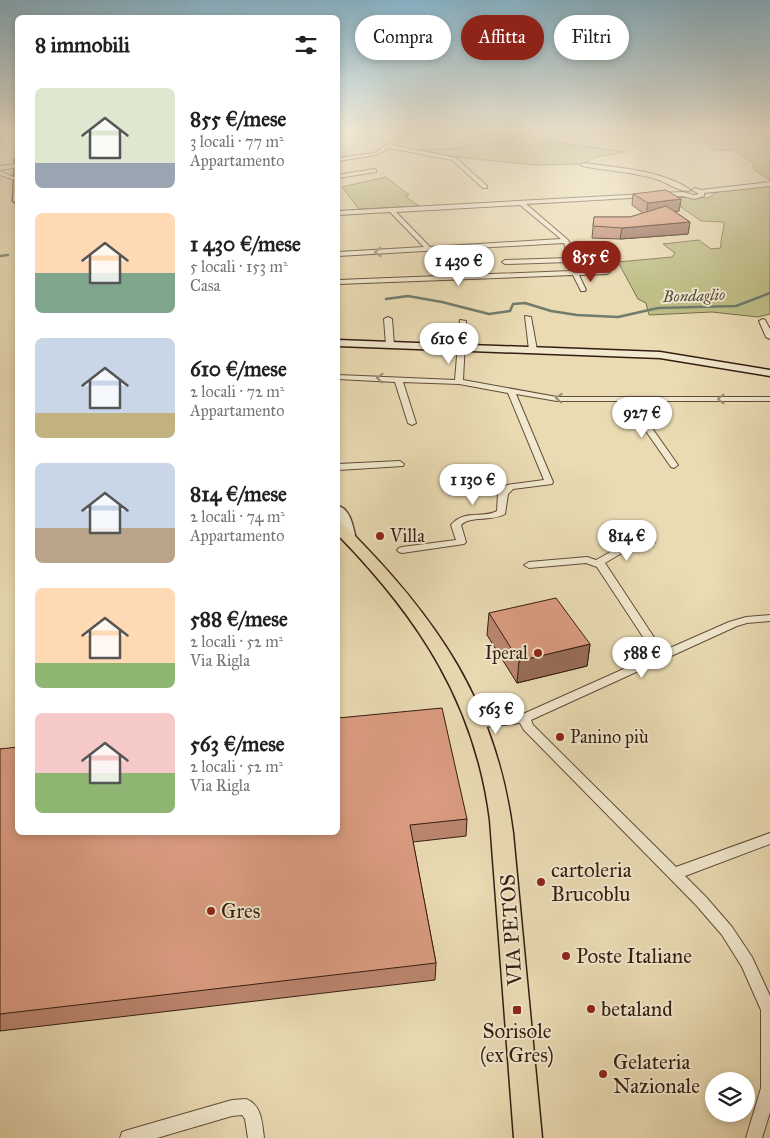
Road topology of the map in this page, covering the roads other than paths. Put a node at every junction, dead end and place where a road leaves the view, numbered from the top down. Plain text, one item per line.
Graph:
1 (482, 184) edge
2 (668, 184) edge
3 (770, 184) edge
4 (485, 187) dead end
5 (685, 192) junction
6 (521, 203) junction
7 (391, 210) junction
8 (340, 213) edge
9 (566, 242) junction
10 (429, 249) junction
11 (340, 254) edge
12 (573, 260) junction
13 (505, 262) dead end
14 (607, 272) dead end
15 (575, 273) junction
16 (340, 282) edge
17 (583, 290) dead end
18 (527, 317) dead end
19 (388, 319) dead end
20 (462, 321) dead end
21 (763, 322) dead end
22 (770, 337) edge
23 (340, 343) edge
24 (390, 345) junction
25 (460, 348) junction
26 (533, 350) junction
27 (770, 373) edge
28 (340, 377) edge
29 (398, 379) junction
30 (459, 382) junction
31 (511, 391) junction
32 (770, 399) edge
33 (628, 400) junction
34 (412, 423) dead end
35 (400, 464) dead end
36 (674, 465) dead end
37 (340, 467) edge
38 (340, 512) edge
39 (340, 529) edge
40 (350, 539) junction
41 (650, 542) dead end
42 (402, 550) dead end
43 (597, 563) junction
44 (529, 565) dead end
45 (770, 618) edge
46 (661, 656) junction
47 (524, 718) junction
48 (477, 724) junction
49 (770, 838) edge
50 (674, 874) junction
51 (128, 1138) edge
52 (256, 1138) edge
53 (528, 1138) edge
54 (754, 1138) edge

1 - 4 street
2 - 5 street
3 - 5 street
5 - 6 street
6 - 7 street
6 - 9 street
7 - 8 street
7 - 10 street
9 - 10 street
9 - 12 street
10 -> 11 street
12 - 13 street
12 - 15 street
14 - 15 street
15 - 16 street
15 - 17 street
18 - 26 street
19 - 24 street
20 - 25 street
21 - 22 street
23 - 24 main road
24 - 25 main road
25 - 26 main road
25 - 30 street
26 - 27 main road
29 -> 28 street
29 - 30 street
29 - 34 street
30 - 31 street
33 -> 31 street
31 - 42 street
32 -> 33 street
33 - 36 street
35 - 37 street
38 - 40 street
39 - 40 main road, VIA PETOS
40 - 48 main road, VIA PETOS
41 - 43 street
43 - 44 street
43 - 46 street
45 - 46 street
46 - 47 street
47 - 48 street
47 - 50 street
48 - 53 main road, VIA PETOS
49 - 50 street
50 - 54 street
51 - 52 street

